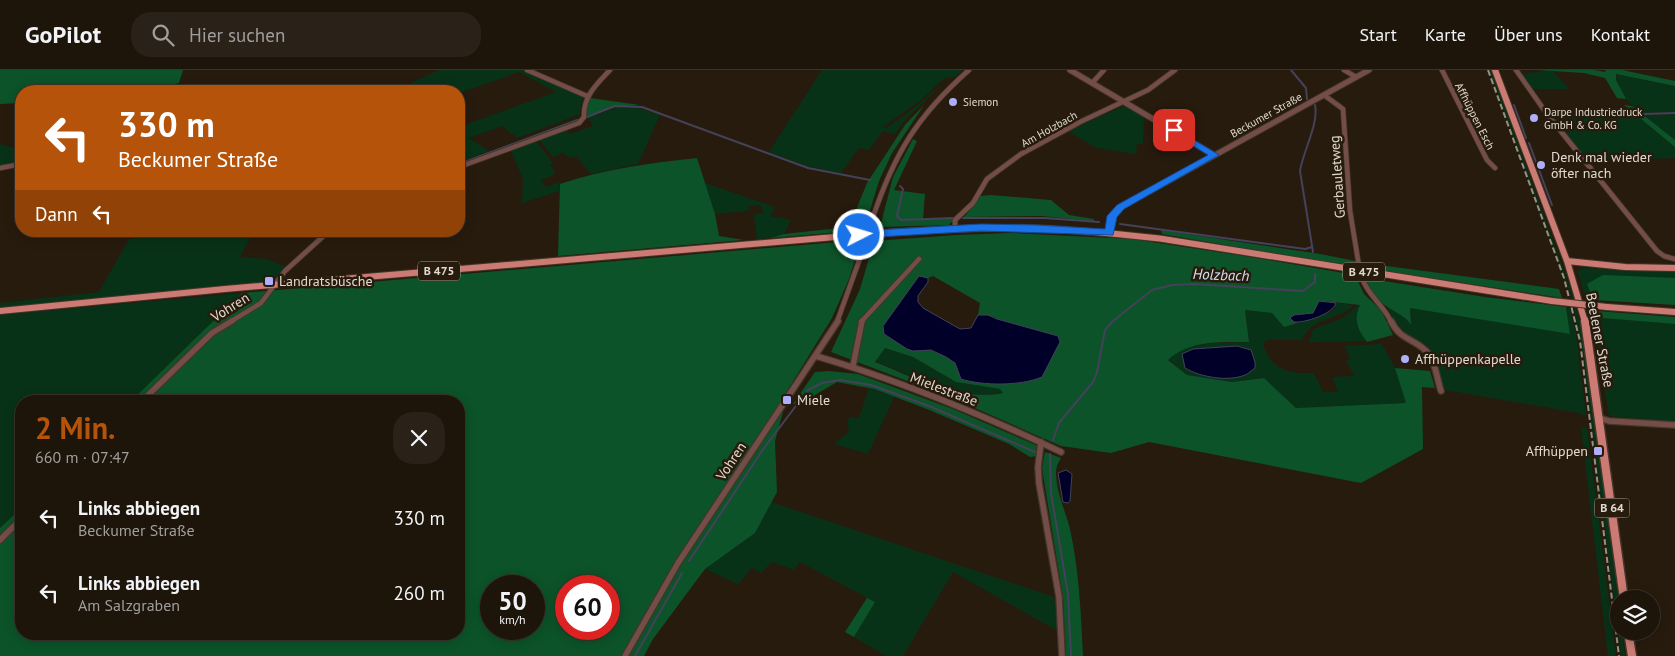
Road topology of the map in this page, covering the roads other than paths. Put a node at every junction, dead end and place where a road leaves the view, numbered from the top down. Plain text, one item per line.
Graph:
1 (527, 70) edge
2 (610, 70) edge
3 (969, 70) edge
4 (1070, 70) edge
5 (1104, 70) edge
6 (1175, 70) edge
7 (1344, 70) edge
8 (1369, 70) edge
9 (1442, 70) edge
10 (1495, 70) edge
11 (1516, 70) edge
12 (1356, 77) junction
13 (1093, 82) junction
14 (1324, 94) junction
15 (587, 96) junction
16 (1126, 102) junction
17 (1214, 155) junction
18 (15, 165) edge
19 (465, 166) edge
20 (0, 168) edge
21 (1495, 168) dead end
22 (954, 228) junction
23 (1110, 233) junction
24 (322, 237) edge
25 (919, 259) dead end
26 (1675, 259) edge
27 (1567, 261) junction
28 (1359, 266) dead end
29 (1675, 268) edge
30 (1362, 278) dead end
31 (274, 286) junction
32 (0, 311) edge
33 (1675, 312) edge
34 (816, 356) junction
35 (853, 366) junction
36 (1441, 391) dead end
37 (148, 395) edge
38 (1600, 418) junction
39 (1675, 426) edge
40 (1041, 442) junction
41 (1061, 452) dead end
42 (15, 526) edge
43 (0, 540) edge
44 (1623, 590) edge
45 (1629, 640) edge
46 (625, 656) edge
47 (1062, 656) edge
48 (1632, 656) edge

1 - 15 street
2 - 15 street
3 - 34 street, Vohren, bridge
4 - 13 street
5 - 13 street
6 - 16 street, Am Holzbach
7 - 12 street
8 - 12 street, Beckumer Straße
9 - 21 street, Affhüppen Esch
10 - 27 main road, Beelener Straße / B 64
11 - 26 street
12 - 14 street, Beckumer Straße
13 - 16 street
14 - 17 street, Beckumer Straße
14 - 28 street, Gerbauletweg
15 - 19 street
16 - 17 street
16 - 22 street, Am Holzbach
17 - 23 street, Beckumer Straße
18 - 20 street
22 - 23 main road, B 475
22 - 31 main road, B 475
23 - 33 main road, B 475, bridge
24 - 31 street, Vohren
25 - 35 street
27 - 29 main road
27 - 38 main road, Beelener Straße / B 64
30 - 36 street
31 - 32 main road, B 475
31 - 37 street, Vohren
34 - 35 street, Mielestraße
34 - 46 street, Vohren
35 - 40 street, Mielestraße
38 - 39 street
38 - 44 main road, Beelener Straße / B 64
40 - 41 street, Mielestraße
40 - 47 street
42 - 43 street
45 - 48 main road

